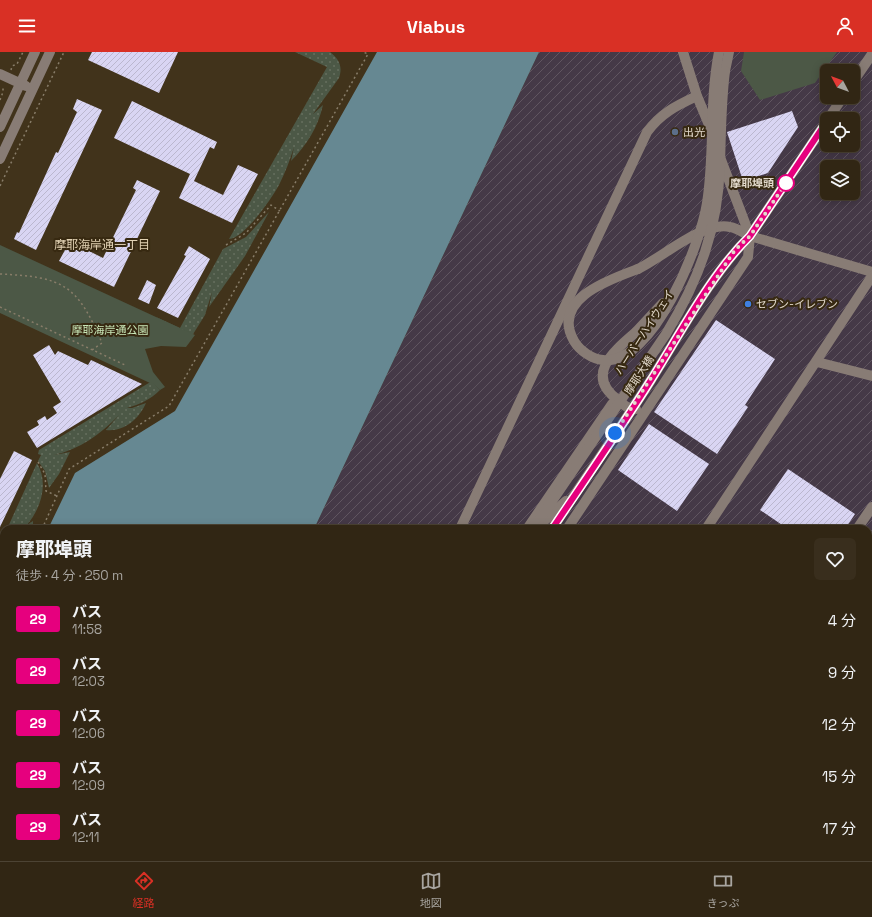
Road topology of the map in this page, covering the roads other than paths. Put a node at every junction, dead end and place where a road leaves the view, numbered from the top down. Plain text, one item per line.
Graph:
1 (35, 52) edge
2 (50, 52) edge
3 (683, 52) edge
4 (715, 52) edge
5 (719, 52) edge
6 (723, 52) edge
7 (729, 52) edge
8 (872, 54) edge
9 (860, 72) edge
10 (0, 74) edge
11 (21, 84) junction
12 (33, 90) junction
13 (697, 96) junction
14 (0, 127) edge
15 (820, 132) edge
16 (0, 159) edge
17 (750, 236) junction
18 (872, 272) edge
19 (872, 276) edge
20 (706, 320) junction
21 (817, 362) junction
22 (872, 376) edge
23 (631, 410) junction
24 (576, 493) junction
25 (872, 507) edge
26 (462, 525) edge
27 (530, 525) edge
28 (537, 525) edge
29 (539, 525) edge
30 (555, 525) edge
31 (571, 525) edge
32 (709, 525) edge
33 (860, 525) edge

1 - 11 street
2 - 12 street
3 - 13 street
4 - 23 street, bridge
5 - 17 street, bridge
6 - 27 street, ハーバーハイウェイ
7 - 28 street, ハーバーハイウェイ, bridge
8 - 9 street
10 - 11 street
11 - 12 street
11 - 14 street
12 - 16 street
13 - 17 street
13 - 26 street
15 - 17 street, 摩耶大橋
17 - 18 street
17 - 20 street, 摩耶大橋
17 - 23 street, 摩耶大橋
19 - 21 street
20 - 23 street
20 - 31 street, 摩耶大橋
21 - 22 street
21 - 32 street
23 - 24 street, 摩耶大橋
24 - 29 street
24 - 30 street, 摩耶大橋
25 - 33 street

